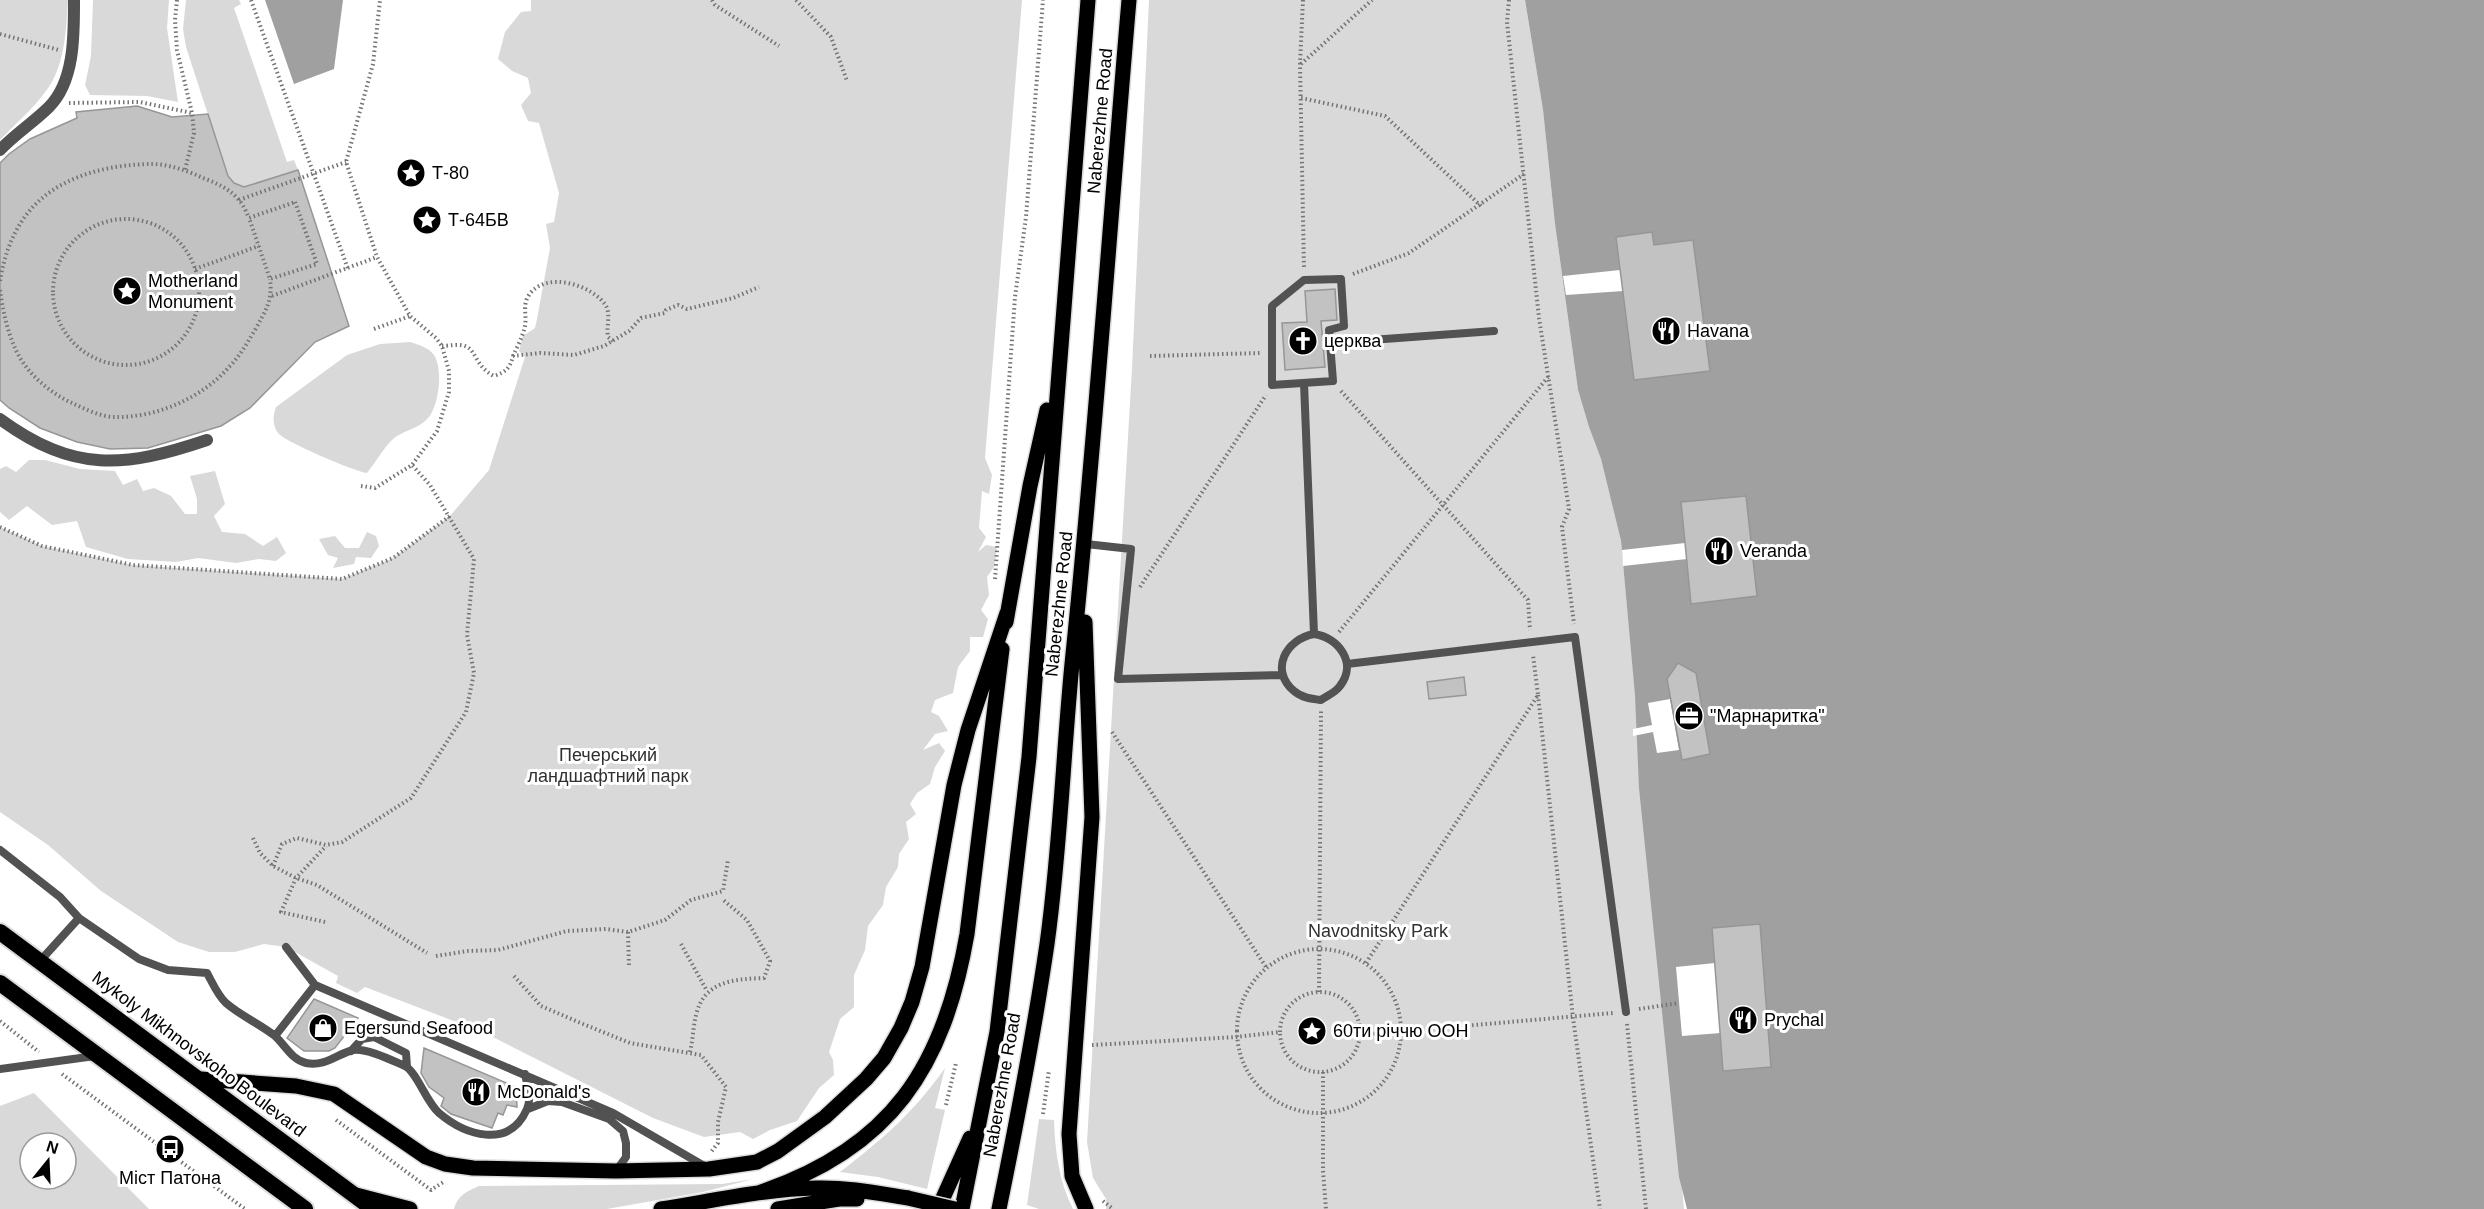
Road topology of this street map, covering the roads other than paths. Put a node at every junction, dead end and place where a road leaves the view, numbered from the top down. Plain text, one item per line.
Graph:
1 (74, 0) edge
2 (1088, 0) edge
3 (1129, 0) edge
4 (0, 150) edge
5 (1494, 331) dead end
6 (1330, 344) junction
7 (1058, 361) junction
8 (1304, 383) junction
9 (0, 419) edge
10 (207, 440) dead end
11 (1086, 544) junction
12 (1084, 564) junction
13 (1007, 613) junction
14 (1314, 634) junction
15 (1347, 664) junction
16 (1283, 675) junction
17 (0, 850) edge
18 (79, 918) junction
19 (0, 932) edge
20 (286, 947) dead end
21 (40, 961) junction
22 (0, 983) edge
23 (315, 985) junction
24 (1626, 1012) road end
25 (275, 1036) junction
26 (351, 1051) junction
27 (100, 1055) junction
28 (407, 1067) junction
29 (0, 1069) edge
30 (525, 1074) junction
31 (201, 1079) junction
32 (528, 1109) junction
33 (982, 1113) junction
34 (709, 1162) junction
35 (616, 1171) junction
36 (758, 1193) junction
37 (356, 1195) junction
38 (908, 1198) junction
39 (305, 1209) edge
40 (373, 1209) edge
41 (410, 1209) edge
42 (661, 1209) edge
43 (778, 1209) edge
44 (938, 1209) edge
45 (955, 1209) edge
46 (962, 1209) edge
47 (999, 1209) edge
48 (1086, 1209) edge

1 - 4 street
2 - 7 main road, Naberezhne Road
3 - 11 main road, Naberezhne Road
5 - 6 lane
6 - 8 lane
6 - 8 lane
7 - 13 main road
7 - 33 main road, Naberezhne Road
8 - 14 lane
9 - 10 street
11 - 12 main road, Naberezhne Road
11 - 16 lane
12 - 47 main road, Naberezhne Road
12 - 48 main road
13 - 34 main road
13 - 36 main road
14 - 15 lane
14 - 16 lane
15 - 16 lane
15 - 24 lane
17 - 18 lane
18 - 21 lane
18 - 25 lane
19 - 21 highway, Mykoly Mikhnovskoho Boulevard
20 - 23 lane
21 - 31 highway, Mykoly Mikhnovskoho Boulevard
22 - 27 highway
23 - 25 lane
23 - 30 lane
25 - 26 lane
26 - 28 lane
26 - 28 lane
27 - 29 lane
27 - 39 highway
28 - 32 lane
30 - 32 lane
30 - 34 lane
31 - 35 main road
31 - 37 highway, Mykoly Mikhnovskoho Boulevard
32 - 35 lane
33 - 44 main road
33 - 46 main road, Naberezhne Road
34 - 35 main road
36 - 38 main road
36 - 42 main road
37 - 40 highway, Mykoly Mikhnovskoho Boulevard
37 - 41 main road
38 - 43 main road
38 - 45 main road, bridge

